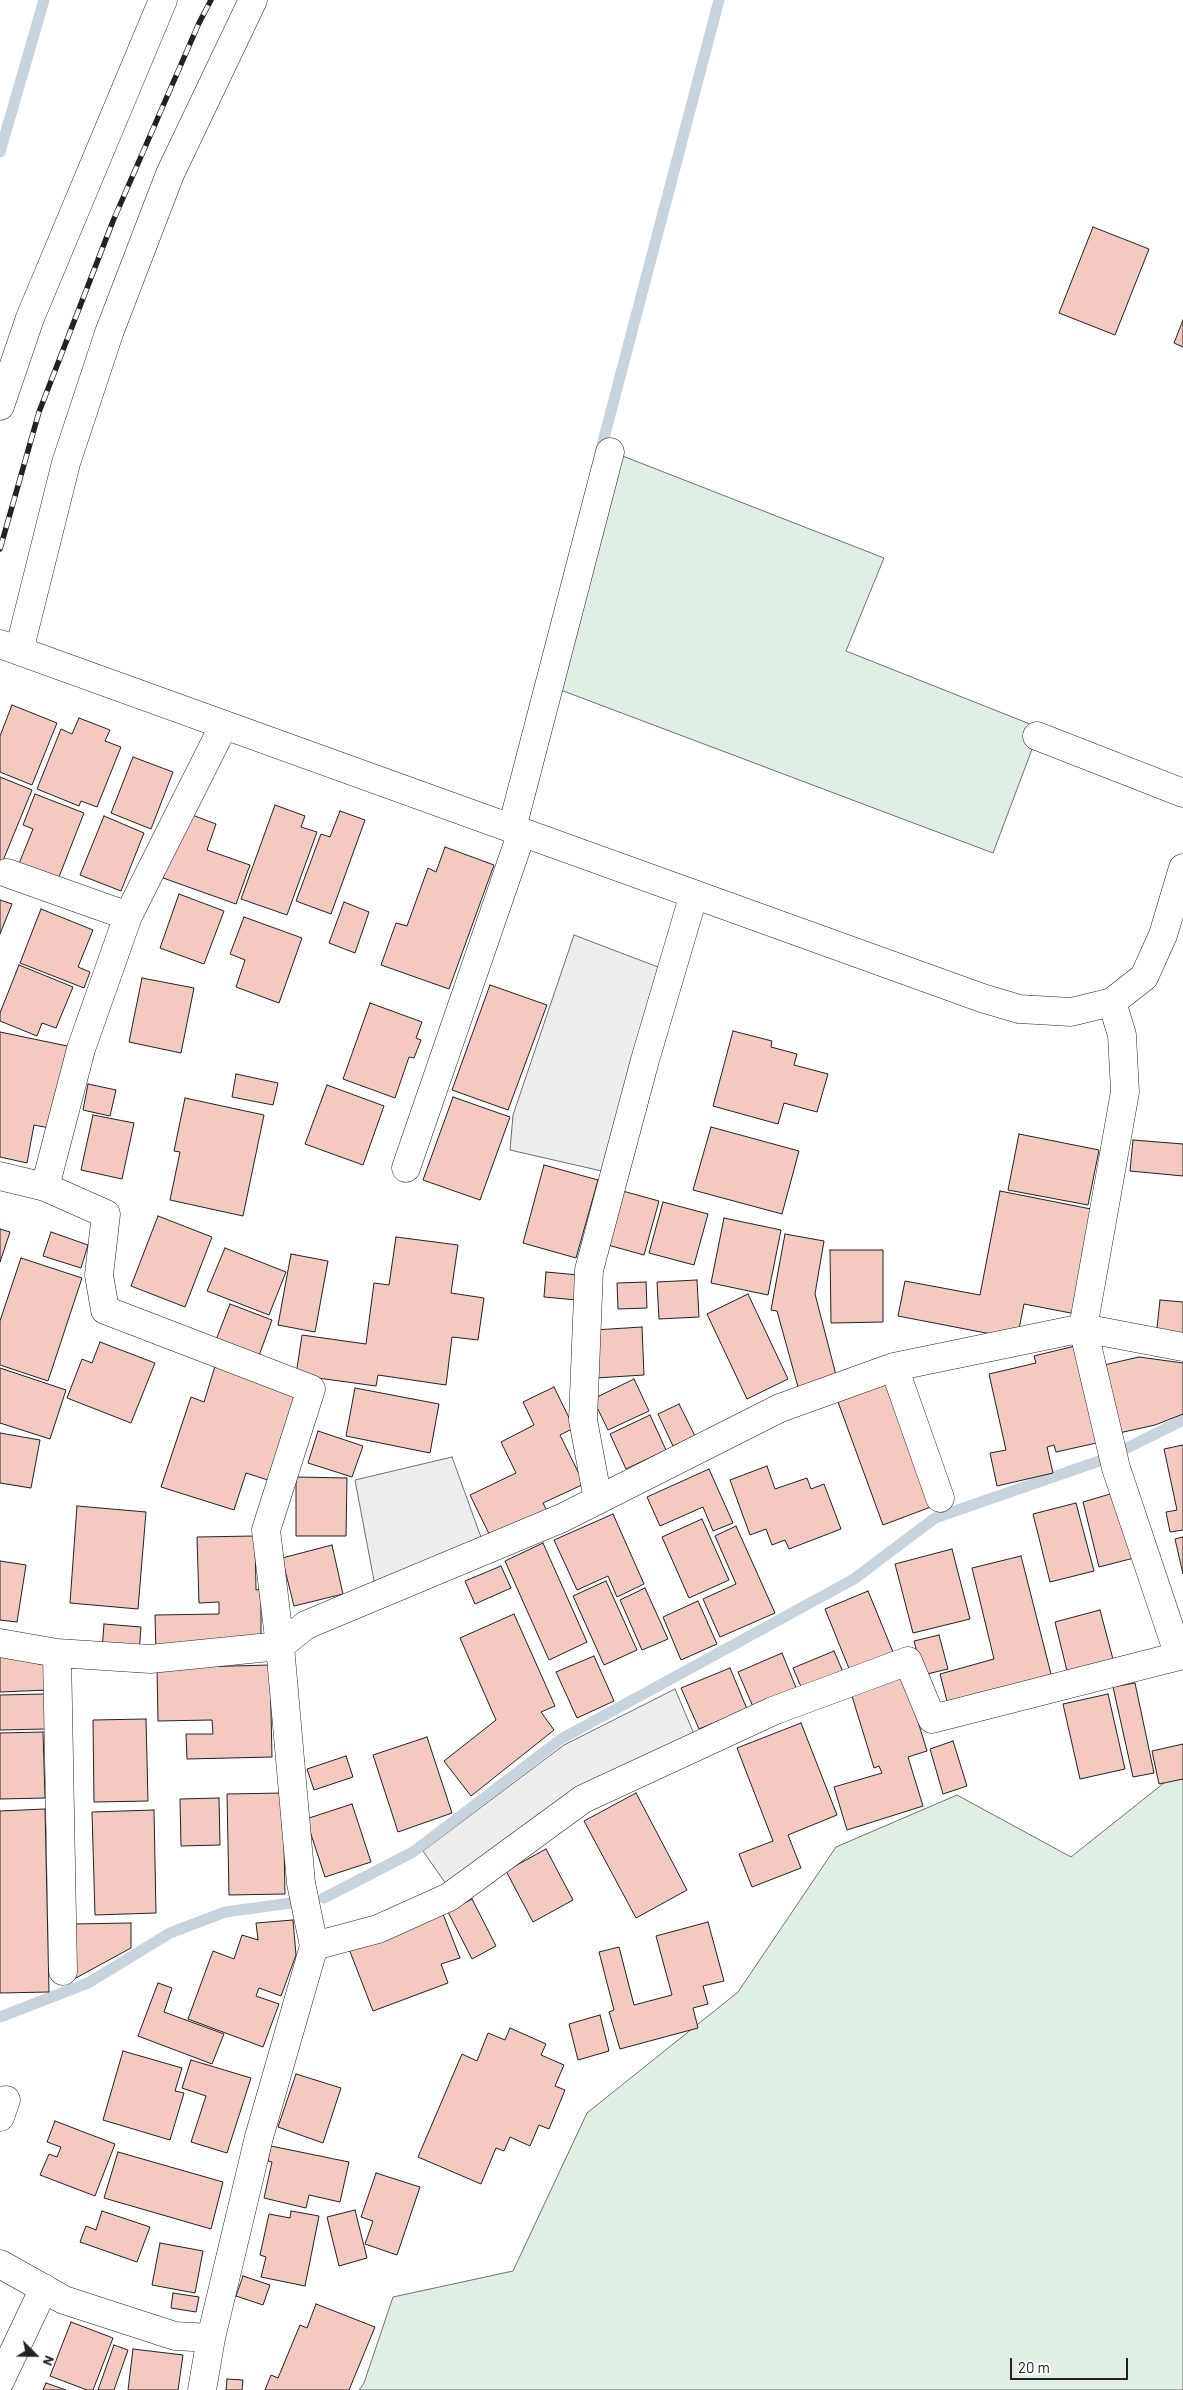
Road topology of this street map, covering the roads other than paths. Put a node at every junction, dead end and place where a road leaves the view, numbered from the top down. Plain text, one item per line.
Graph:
1 (163, 0) edge
2 (253, 0) edge
3 (0, 406) edge
4 (610, 452) dead end
5 (10, 647) edge
6 (224, 725) junction
7 (1037, 736) dead end
8 (1183, 793) edge
9 (517, 830) junction
10 (1183, 868) edge
11 (7, 873) dead end
12 (694, 894) junction
13 (128, 916) junction
14 (1112, 1002) junction
15 (406, 1168) dead end
16 (0, 1176) edge
17 (45, 1187) junction
18 (1083, 1328) junction
19 (1183, 1347) edge
20 (894, 1367) junction
21 (940, 1498) dead end
22 (598, 1500) junction
23 (0, 1642) edge
24 (280, 1646) junction
25 (57, 1653) junction
26 (1181, 1655) edge
27 (314, 1946) junction
28 (64, 1971) dead end
29 (0, 2264) edge
30 (44, 2288) junction
31 (211, 2338) junction
32 (0, 2381) edge
33 (202, 2390) edge

1 - 3 street
2 - 5 street
4 - 9 street
5 - 6 street
6 - 9 street
6 - 13 street
7 - 8 street
9 - 12 street
9 - 15 street
10 - 14 street
11 - 13 street
12 - 14 street
12 - 22 street
13 - 17 street
14 - 18 street
16 - 17 street
17 - 24 street
18 - 19 street
18 - 20 street
18 - 26 street
20 - 21 street
20 - 22 street
22 - 24 street
23 - 25 street
24 - 25 street
24 - 27 street
25 - 28 street
26 - 27 street
27 - 31 street
29 - 30 street
30 - 31 street
30 - 32 street
31 - 33 street

